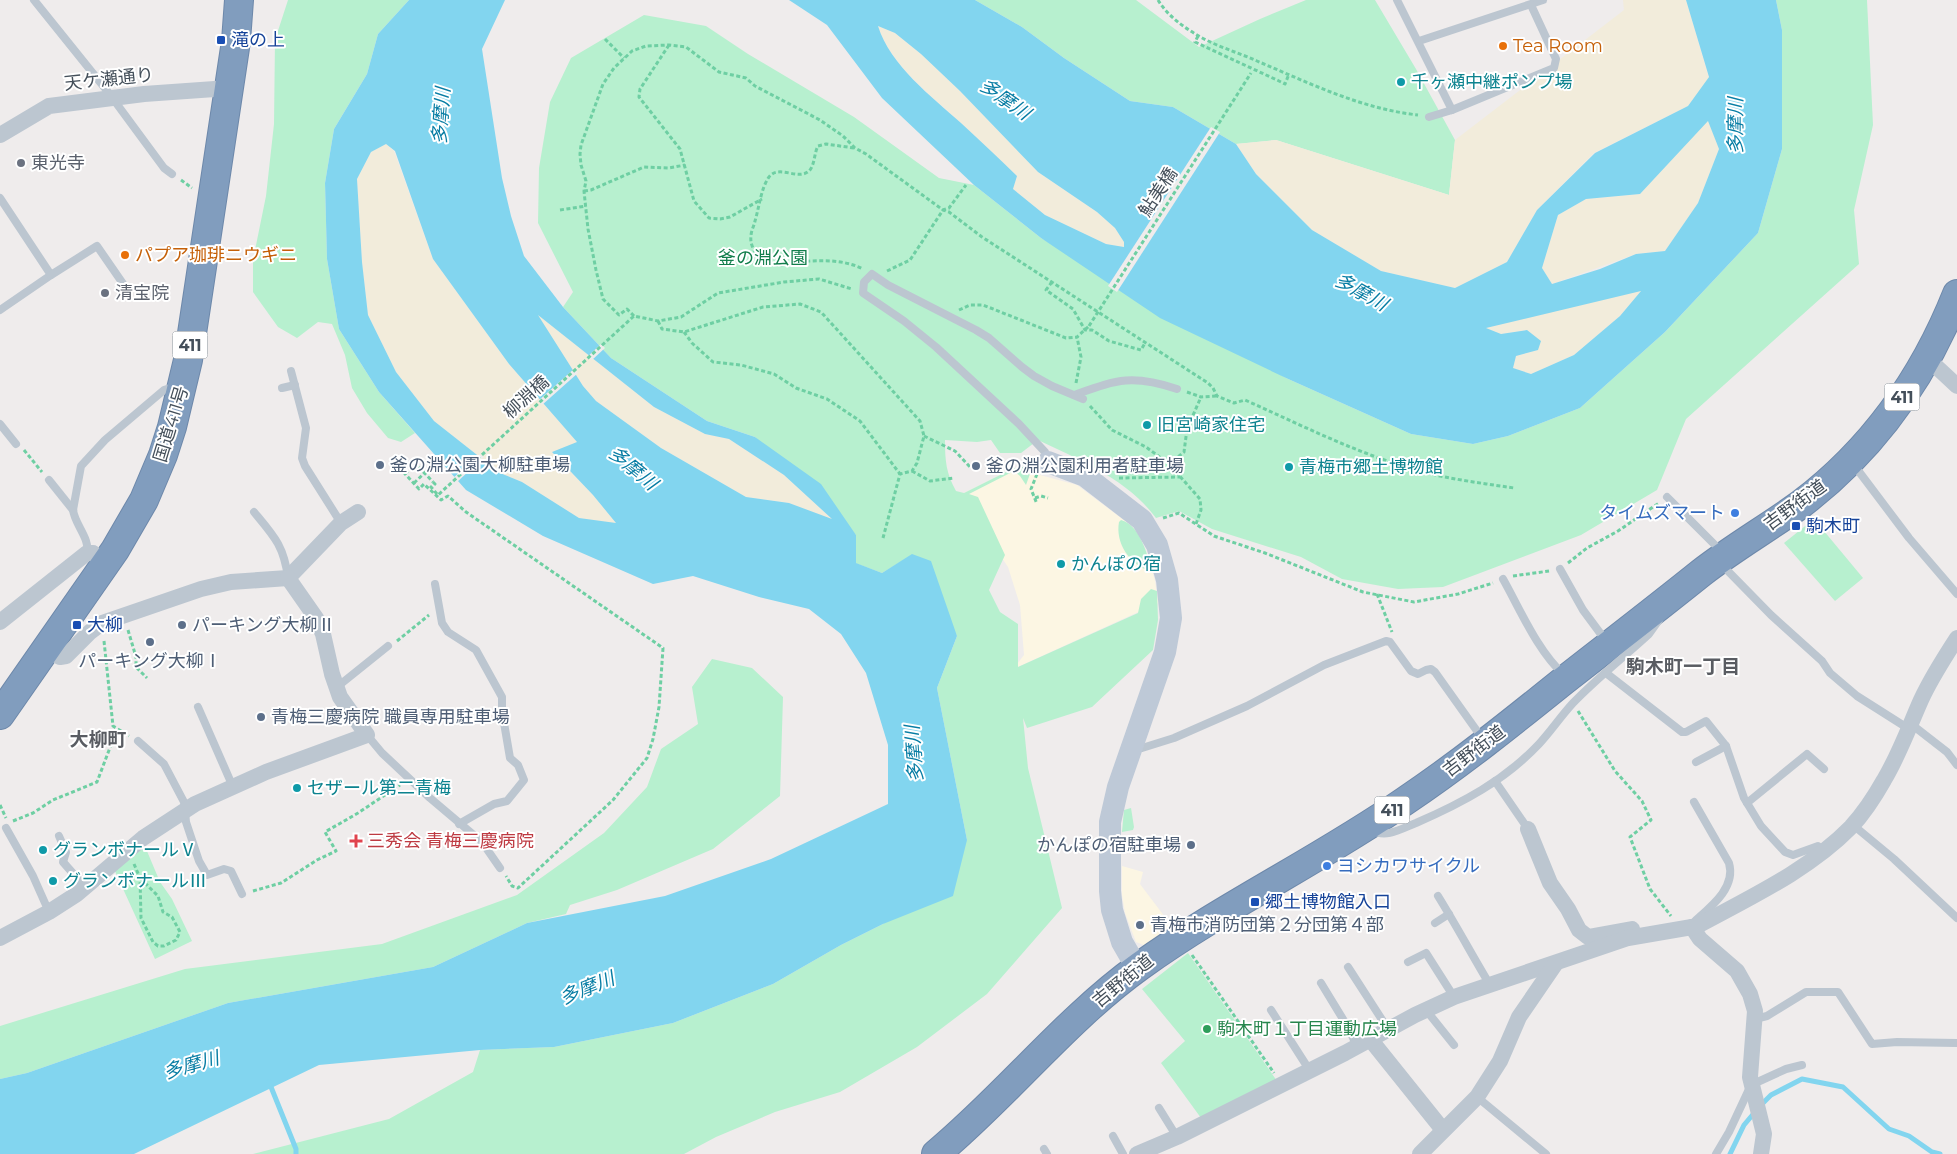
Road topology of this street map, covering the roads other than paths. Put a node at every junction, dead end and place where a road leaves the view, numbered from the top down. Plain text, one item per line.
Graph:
1 (34, 0) edge
2 (239, 0) edge
3 (1397, 0) edge
4 (1543, 0) edge
5 (1531, 5) junction
6 (1419, 41) junction
7 (229, 88) junction
8 (112, 98) junction
9 (1452, 110) junction
10 (1429, 116) road end
11 (0, 135) edge
12 (172, 174) road end
13 (0, 198) edge
14 (51, 275) junction
15 (126, 288) dead end
16 (1957, 294) edge
17 (0, 310) edge
18 (1927, 358) junction
19 (291, 371) dead end
20 (295, 385) junction
21 (183, 386) junction
22 (1957, 386) edge
23 (282, 388) dead end
24 (1176, 389) road end
25 (1074, 395) junction
26 (1083, 398) road end
27 (0, 424) edge
28 (16, 444) dead end
29 (1851, 460) junction
30 (1042, 468) joint
31 (49, 480) dead end
32 (1667, 497) road end
33 (74, 510) junction
34 (254, 512) dead end
35 (358, 512) dead end
36 (341, 523) junction
37 (97, 557) junction
38 (1721, 558) junction
39 (1560, 569) road end
40 (288, 578) junction
41 (1503, 579) road end
42 (436, 584) dead end
43 (1957, 594) edge
44 (1662, 604) junction
45 (0, 622) edge
46 (1957, 638) edge
47 (1609, 645) junction
48 (388, 646) road end
49 (46, 649) junction
50 (1606, 673) junction
51 (336, 687) junction
52 (1571, 690) junction
53 (198, 707) dead end
54 (0, 715) edge
55 (1910, 726) junction
56 (367, 735) junction
57 (138, 741) road end
58 (1485, 743) junction
59 (1726, 746) junction
60 (1132, 747) junction
61 (1696, 762) dead end
62 (1957, 765) edge
63 (1824, 769) dead end
64 (1495, 781) junction
65 (233, 787) junction
66 (1694, 802) dead end
67 (1747, 803) junction
68 (185, 811) junction
69 (459, 824) junction
70 (1853, 825) junction
71 (7, 826) road end
72 (1368, 826) junction
73 (1528, 829) joint
74 (58, 836) dead end
75 (1824, 850) junction
76 (500, 868) road end
77 (85, 888) junction
78 (242, 894) road end
79 (1438, 896) dead end
80 (49, 912) junction
81 (1449, 914) junction
82 (1957, 918) edge
83 (1434, 922) dead end
84 (1679, 930) junction
85 (0, 938) edge
86 (1408, 962) dead end
87 (1556, 964) junction
88 (1348, 967) dead end
89 (1137, 968) junction
90 (1321, 984) dead end
91 (1490, 985) junction
92 (1454, 997) junction
93 (1271, 1010) dead end
94 (1426, 1010) junction
95 (1753, 1019) junction
96 (1388, 1029) junction
97 (1363, 1043) junction
98 (1957, 1043) edge
99 (1454, 1045) dead end
100 (1802, 1065) dead end
101 (1310, 1071) junction
102 (1753, 1091) junction
103 (1477, 1097) junction
104 (1158, 1108) dead end
105 (1443, 1130) junction
106 (1113, 1136) dead end
107 (1177, 1137) junction
108 (936, 1154) edge
109 (1123, 1154) edge
110 (1137, 1154) edge
111 (1420, 1154) edge
112 (1546, 1154) edge
113 (1716, 1154) edge
114 (1761, 1154) edge

1 - 8 lane
2 - 7 highway, 国道411号 / 411
3 - 6 lane
4 - 5 lane
5 - 6 lane
5 - 9 lane
6 - 9 lane
7 - 8 street, 天ケ瀬通り
7 - 21 highway, 国道411号 / 411
8 - 11 street, 天ケ瀬通り
8 - 12 lane
9 - 10 lane
13 - 14 lane
14 - 15 lane
14 - 17 lane
16 - 18 highway, 吉野街道 / 411
18 - 22 street
18 - 29 highway, 吉野街道 / 411
19 - 20 lane
20 - 23 lane
20 - 36 lane
21 - 33 lane
21 - 37 highway, 国道411号 / 411
24 - 25 lane
25 - 26 lane
25 - 30 lane
27 - 28 lane
29 - 38 highway, 吉野街道 / 411
29 - 43 lane
30 - 60 street
31 - 33 lane
32 - 38 lane
33 - 37 lane
34 - 40 lane
35 - 36 street
36 - 40 street
37 - 45 street
37 - 49 highway, 国道411号 / 411
38 - 44 highway, 吉野街道 / 411
38 - 55 lane
39 - 47 lane
40 - 49 street
40 - 51 street
41 - 52 lane
42 - 69 lane
44 - 47 highway, 吉野街道 / 411
44 - 50 lane
46 - 55 street
47 - 52 highway, 吉野街道 / 411
48 - 51 lane
49 - 54 highway, 国道411号 / 411
50 - 52 lane
50 - 59 lane
51 - 56 street
52 - 58 highway, 吉野街道 / 411
52 - 64 lane
53 - 65 lane
55 - 62 lane
55 - 70 street
56 - 65 street
56 - 69 lane
57 - 68 lane
58 - 60 lane
58 - 72 highway, 吉野街道 / 411
59 - 61 lane
59 - 67 lane
60 - 89 street
63 - 67 lane
64 - 72 lane
64 - 73 lane
65 - 68 street
66 - 84 lane
67 - 75 lane
68 - 77 street
68 - 78 lane
69 - 76 lane
70 - 75 street
70 - 82 lane
71 - 80 lane
72 - 89 highway, 吉野街道 / 411
73 - 84 street
74 - 77 lane
75 - 84 street
77 - 80 street
79 - 81 lane
80 - 85 street
81 - 83 lane
81 - 91 lane
84 - 87 street
84 - 95 street
86 - 92 lane
87 - 91 street
87 - 103 street
88 - 96 lane
89 - 108 highway, 吉野街道 / 411
90 - 97 lane
91 - 92 street
92 - 94 street
93 - 101 lane
94 - 96 street
94 - 99 lane
95 - 98 lane
95 - 102 street
96 - 97 street
97 - 101 street
97 - 105 street
100 - 102 lane
101 - 107 street
102 - 113 lane
102 - 114 street
103 - 105 street
103 - 112 lane
104 - 107 lane
105 - 111 street
106 - 109 lane
107 - 110 street

